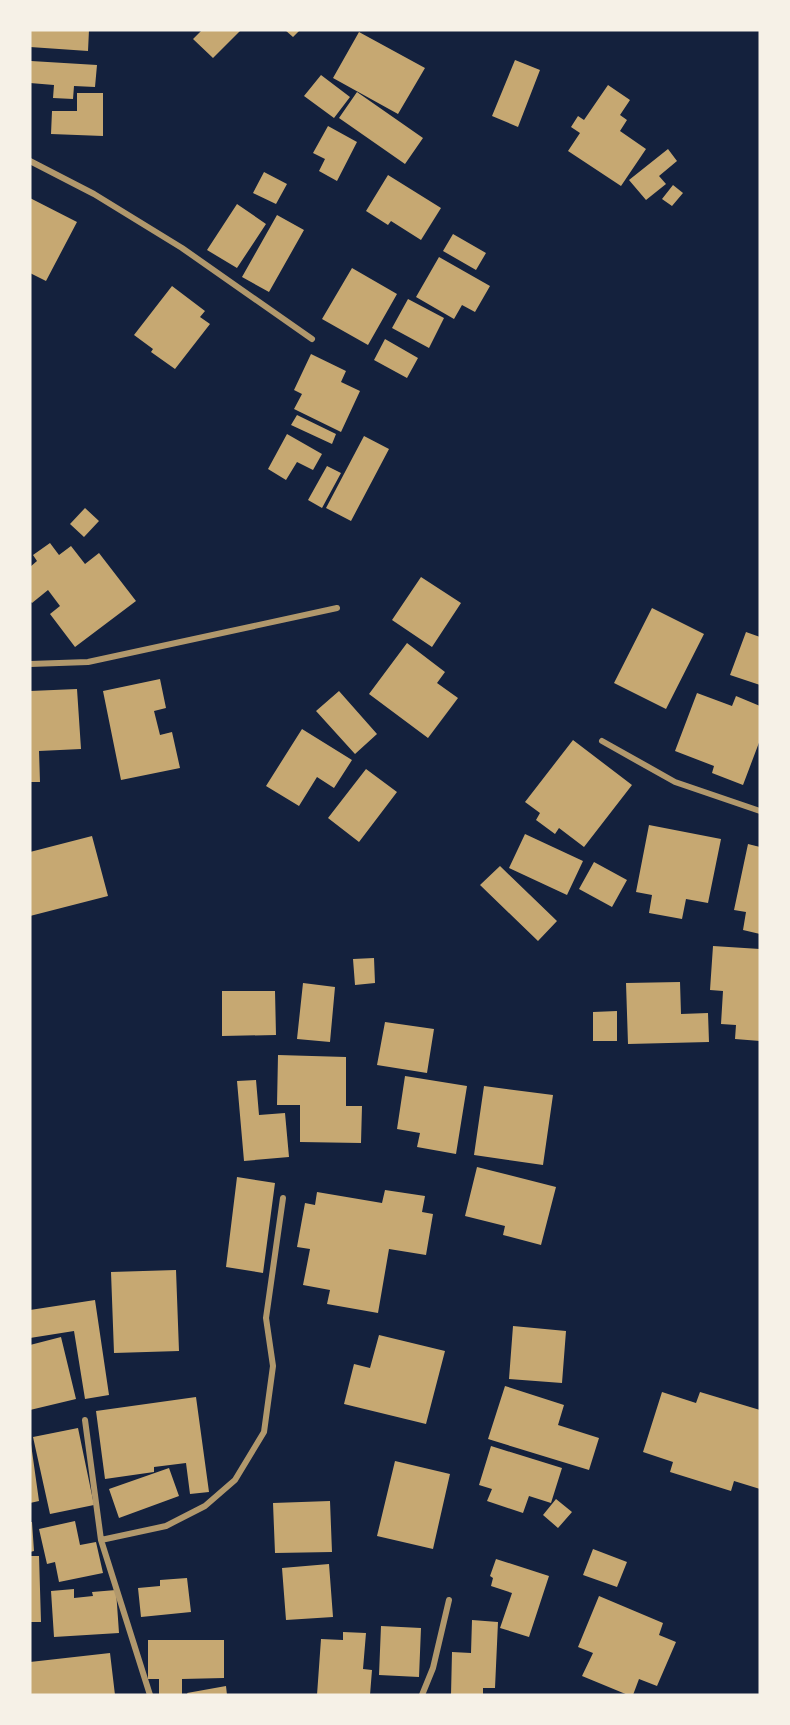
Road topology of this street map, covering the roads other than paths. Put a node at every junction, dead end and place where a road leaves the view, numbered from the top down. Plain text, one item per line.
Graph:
1 (30, 161) edge
2 (312, 339) dead end
3 (337, 608) dead end
4 (30, 664) edge
5 (602, 741) dead end
6 (760, 811) edge
7 (283, 1198) dead end
8 (85, 1420) dead end
9 (101, 1540) junction
10 (449, 1600) dead end
11 (150, 1695) edge
12 (422, 1695) edge

1 - 2 street
3 - 4 street
5 - 6 street
7 - 9 street
8 - 9 street
9 - 11 street
10 - 12 street

